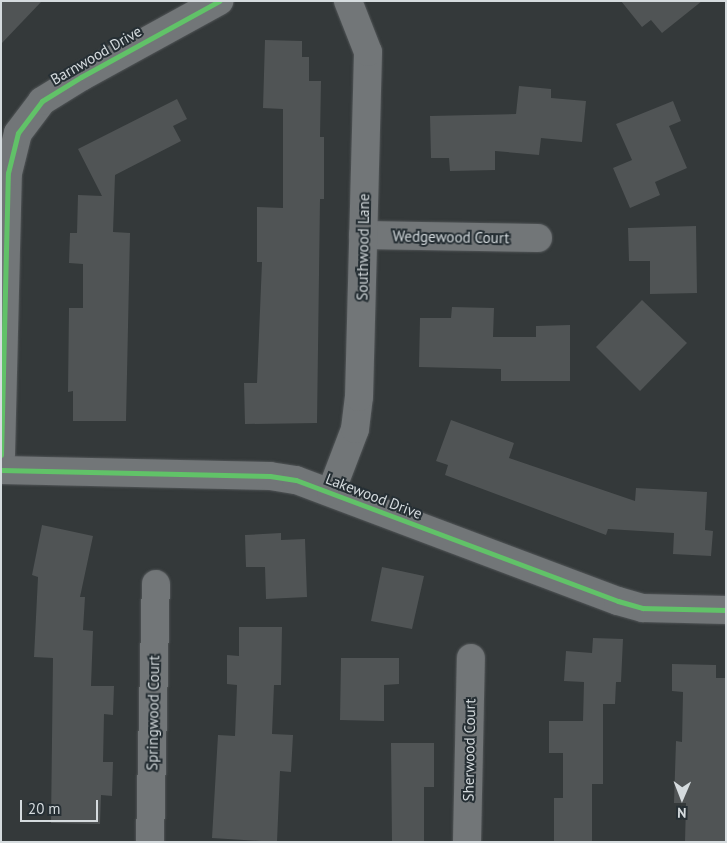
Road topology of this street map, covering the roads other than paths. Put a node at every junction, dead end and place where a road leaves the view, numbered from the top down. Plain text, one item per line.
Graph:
1 (219, 1) edge
2 (348, 1) edge
3 (363, 235) junction
4 (538, 238) dead end
5 (1, 455) edge
6 (1, 470) edge
7 (331, 492) junction
8 (156, 584) dead end
9 (726, 610) edge
10 (471, 658) dead end
11 (150, 842) edge
12 (467, 842) edge

1 - 5 street, Barnwood Drive
2 - 3 street, Southwood Lane
3 - 4 street, Wedgewood Court
3 - 7 street, Southwood Lane
6 - 7 street, Lakewood Drive
7 - 9 street, Lakewood Drive
8 - 11 street, Springwood Court
10 - 12 street, Sherwood Court

